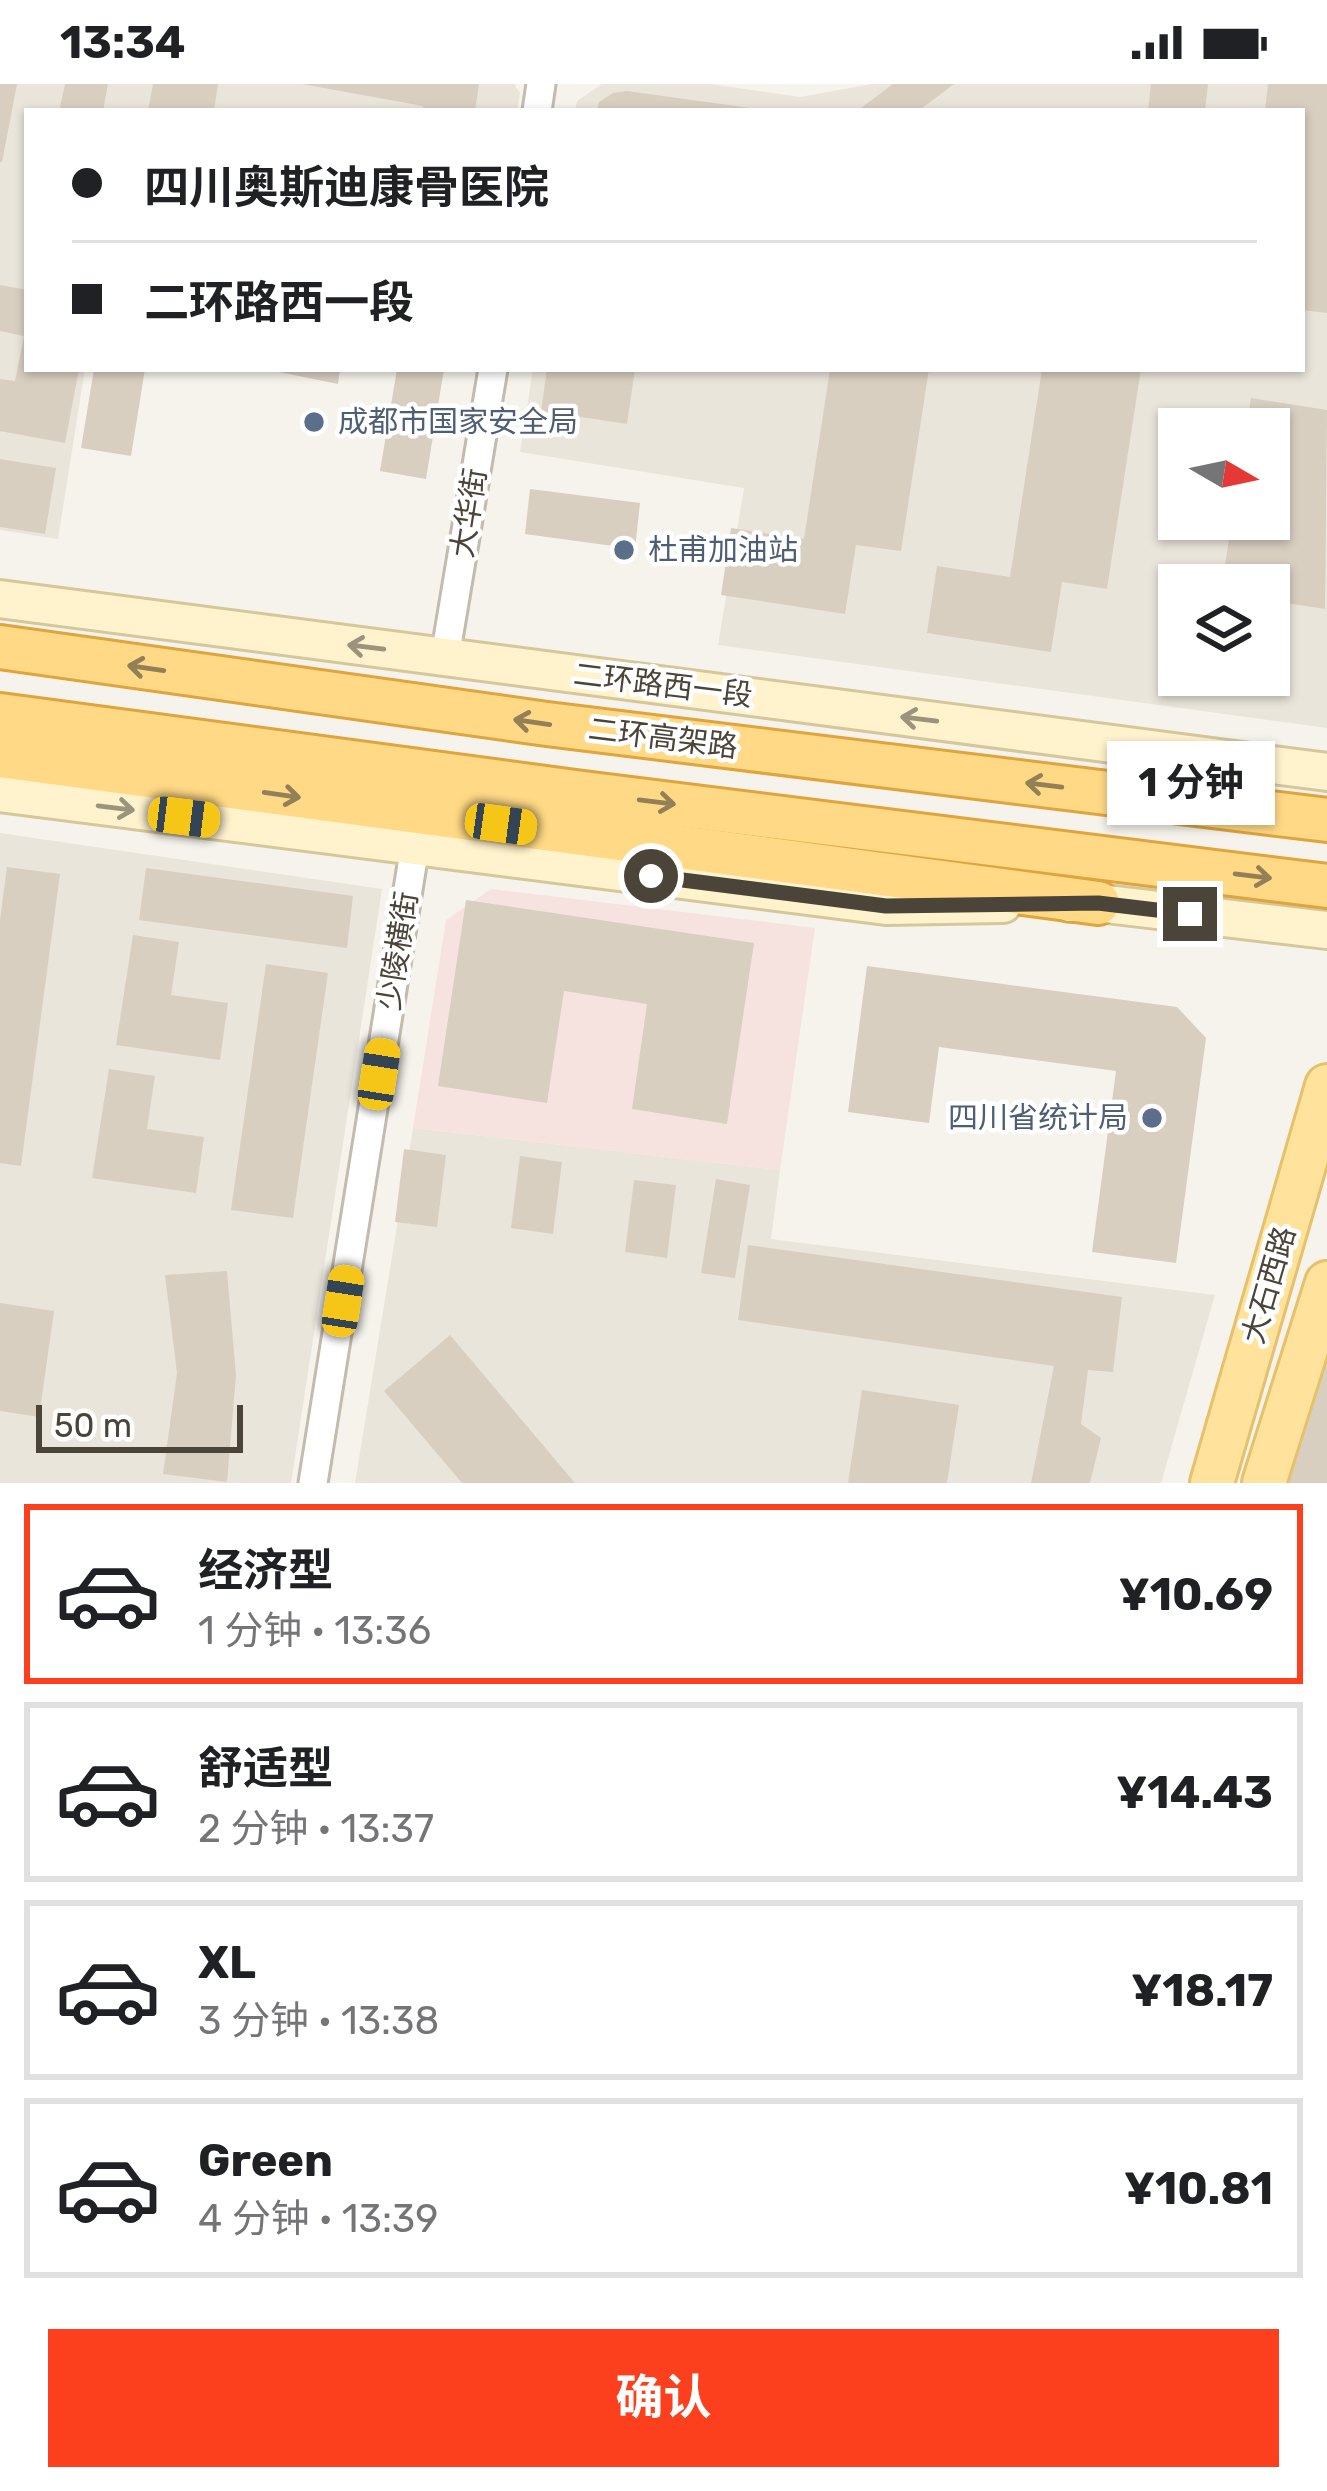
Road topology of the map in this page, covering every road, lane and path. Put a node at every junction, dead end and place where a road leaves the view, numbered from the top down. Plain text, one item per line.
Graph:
1 (493, 372) edge
2 (0, 599) edge
3 (0, 647) edge
4 (445, 657) junction
5 (0, 715) edge
6 (0, 756) edge
7 (1327, 772) edge
8 (0, 794) edge
9 (1327, 820) edge
10 (415, 847) junction
11 (1327, 886) edge
12 (1098, 903) junction
13 (1327, 930) edge
14 (1327, 1086) edge
15 (1327, 1283) edge
16 (314, 1483) edge
17 (1212, 1483) edge
18 (1264, 1483) edge

1 - 4 street, 大华街
4 -> 2 main road, 二环路西一段
9 -> 3 highway, 二环高架路
7 -> 4 main road, 二环路西一段
5 -> 11 highway
6 -> 12 highway
8 -> 10 main road
10 - 12 main road
10 - 16 street, 少陵横街
12 - 13 main road
14 - 17 main road, 大石西路
15 - 18 main road, 大石西路

